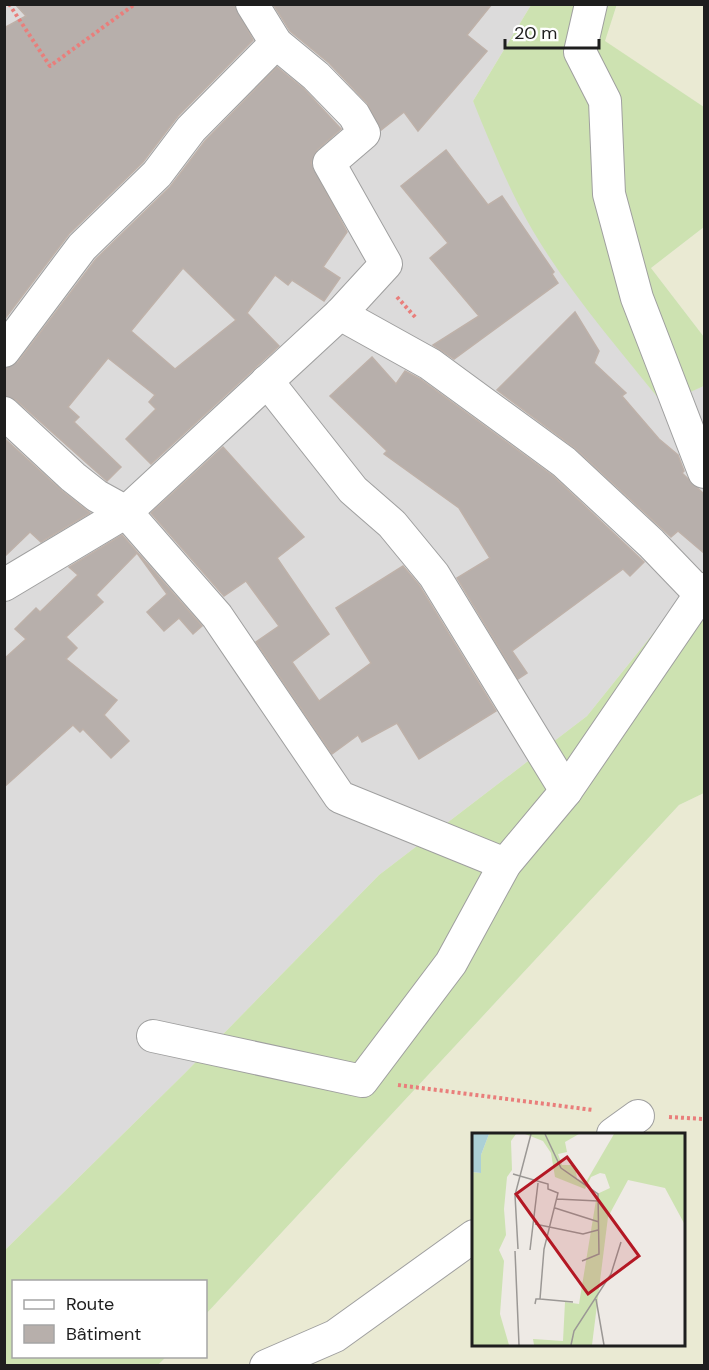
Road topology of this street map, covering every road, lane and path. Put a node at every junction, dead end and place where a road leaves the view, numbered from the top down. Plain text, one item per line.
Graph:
1 (9, 4) edge
2 (135, 4) edge
3 (252, 4) edge
4 (591, 4) edge
5 (276, 43) junction
6 (340, 314) junction
7 (4, 351) edge
8 (267, 381) junction
9 (4, 413) edge
10 (705, 472) edge
11 (126, 512) junction
12 (4, 585) edge
13 (703, 591) edge
14 (566, 791) junction
15 (506, 864) junction
16 (153, 1036) dead end
17 (362, 1081) junction
18 (638, 1116) junction
19 (705, 1119) edge
20 (614, 1133) edge
21 (472, 1237) edge
22 (266, 1365) edge

1 - 2 path
3 - 5 street
4 - 10 street
5 - 6 street
5 - 7 street
6 - 8 street
6 - 13 street
8 - 11 street
8 - 14 street
9 - 11 street
11 - 12 street
11 - 15 street
13 - 14 street
14 - 15 street
15 - 17 street
16 - 17 street
17 - 18 path
18 - 19 path
18 - 20 street
21 - 22 street

